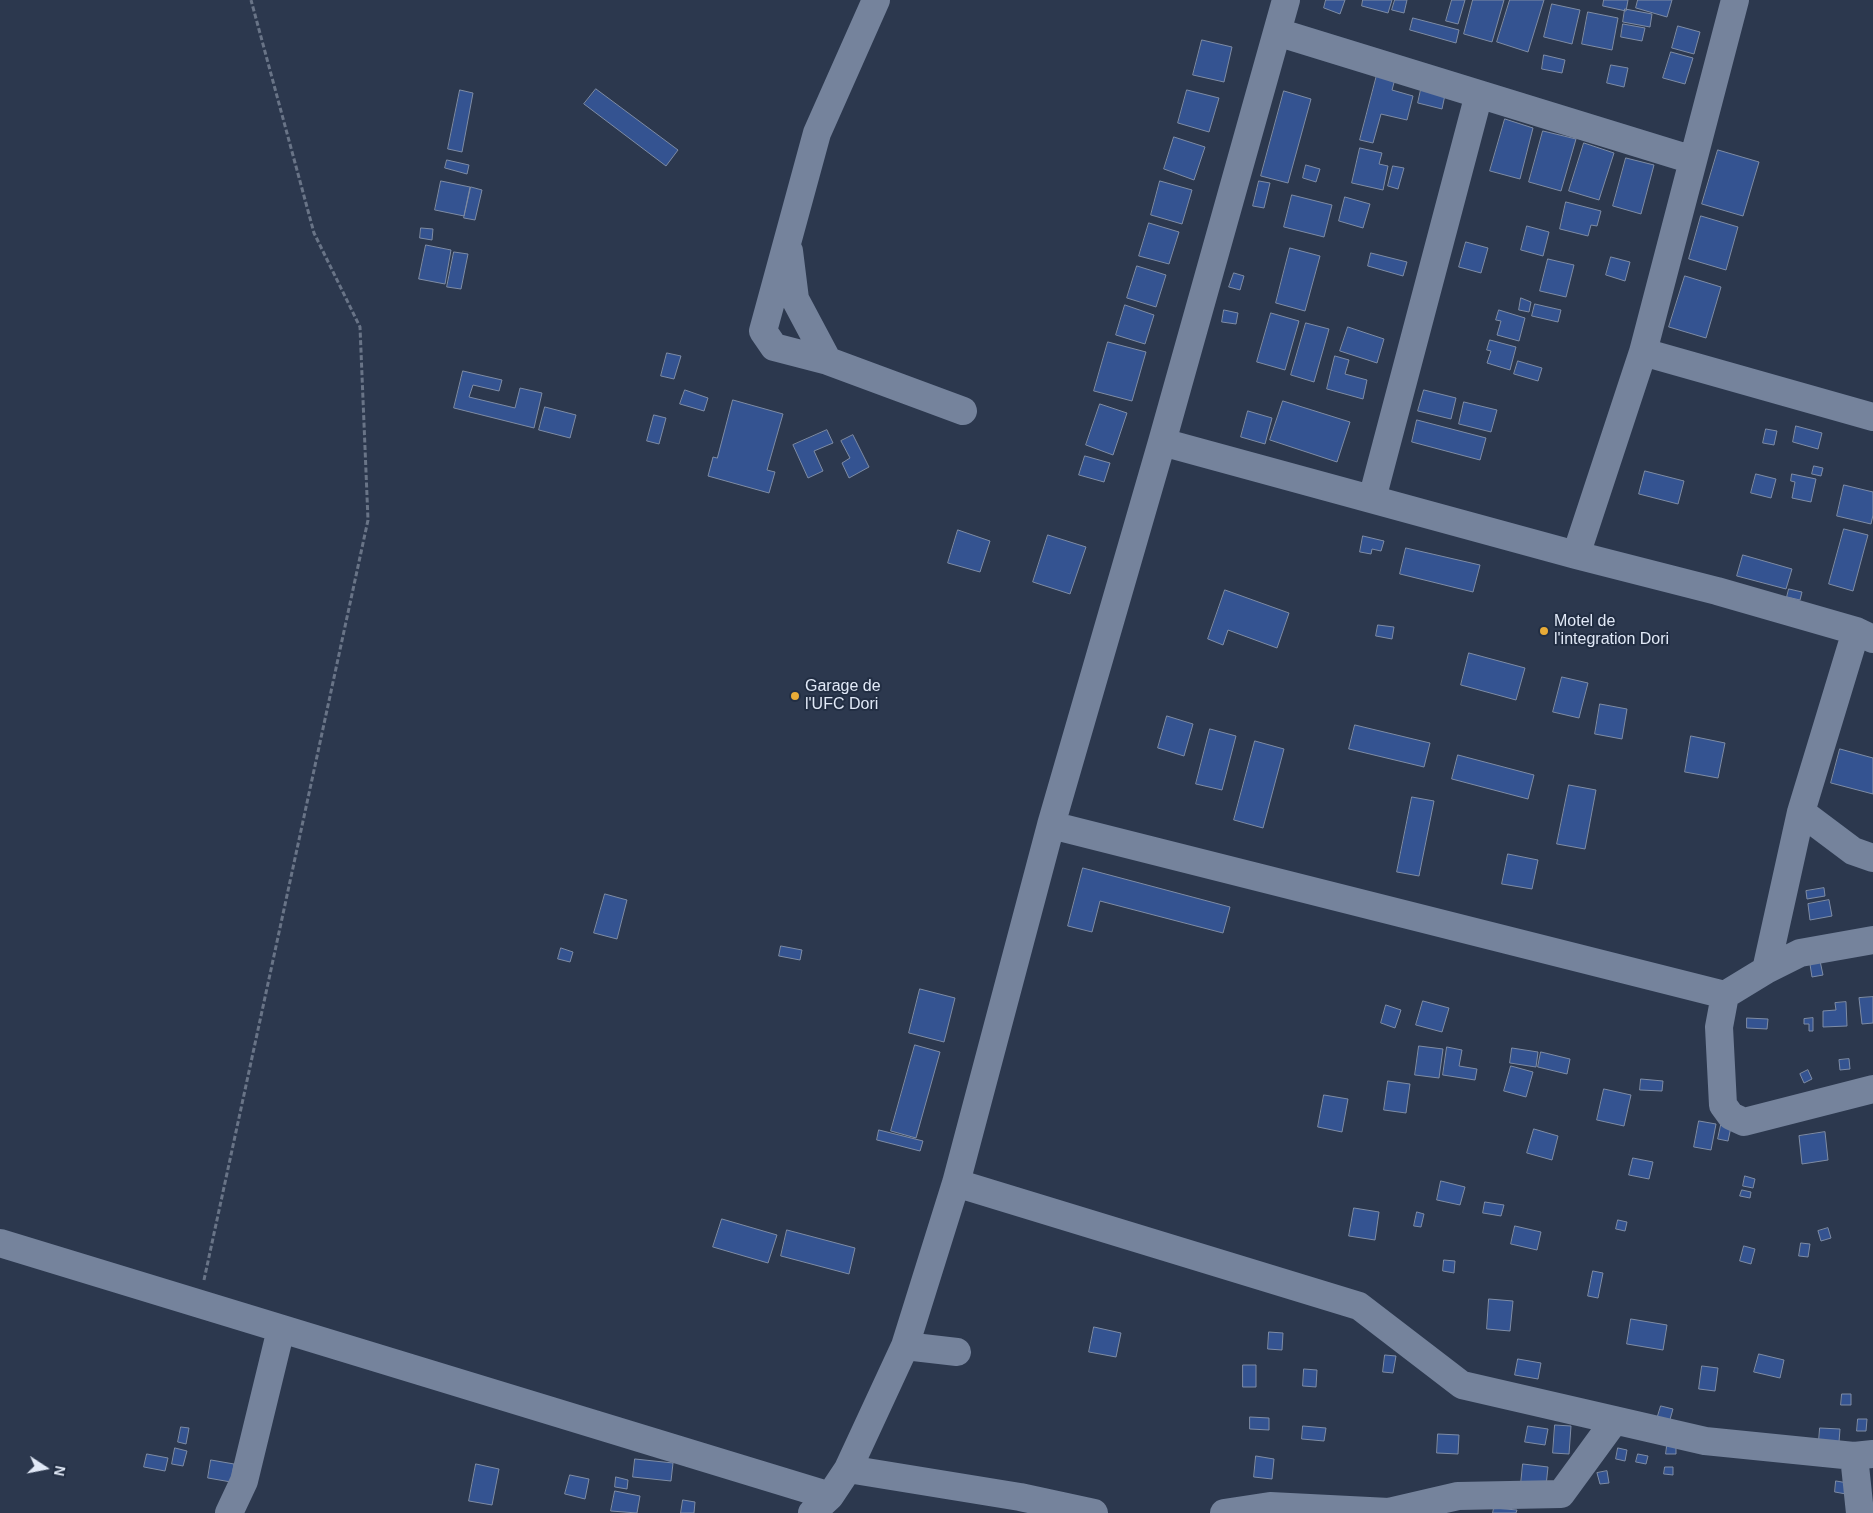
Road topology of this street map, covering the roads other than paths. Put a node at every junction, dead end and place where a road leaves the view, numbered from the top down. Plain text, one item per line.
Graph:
1 (876, 0) edge
2 (1286, 0) edge
3 (1735, 0) edge
4 (1277, 32) junction
5 (1478, 94) junction
6 (1693, 160) junction
7 (788, 238) junction
8 (1643, 352) junction
9 (828, 361) junction
10 (963, 411) dead end
11 (1873, 417) edge
12 (1162, 442) junction
13 (1372, 499) junction
14 (1576, 555) junction
15 (1864, 635) edge
16 (1801, 812) junction
17 (1051, 825) junction
18 (1873, 858) edge
19 (1873, 940) edge
20 (1766, 970) junction
21 (1725, 995) junction
22 (1873, 1089) edge
23 (956, 1184) junction
24 (0, 1243) edge
25 (281, 1329) junction
26 (906, 1346) junction
27 (957, 1352) dead end
28 (1615, 1420) junction
29 (1864, 1455) edge
30 (848, 1469) junction
31 (821, 1505) edge
32 (229, 1513) edge
33 (1094, 1513) edge
34 (1224, 1513) edge
35 (1860, 1513) edge

1 - 7 street
2 - 4 street
3 - 6 street
4 - 5 street
4 - 12 street
5 - 6 street
5 - 13 street
6 - 8 street
7 - 9 street
7 - 9 street
8 - 11 street
8 - 14 street
9 - 10 street
12 - 13 street
12 - 17 street
13 - 14 street
14 - 15 street
15 - 16 street
16 - 18 street
16 - 20 street
17 - 21 street
17 - 23 street
19 - 20 street
20 - 21 street
21 - 22 street
23 - 26 street
23 - 28 street
24 - 25 street
25 - 31 street
25 - 32 street
26 - 27 street
26 - 30 street
28 - 29 street
28 - 34 street
29 - 35 street
30 - 31 street
30 - 33 street

